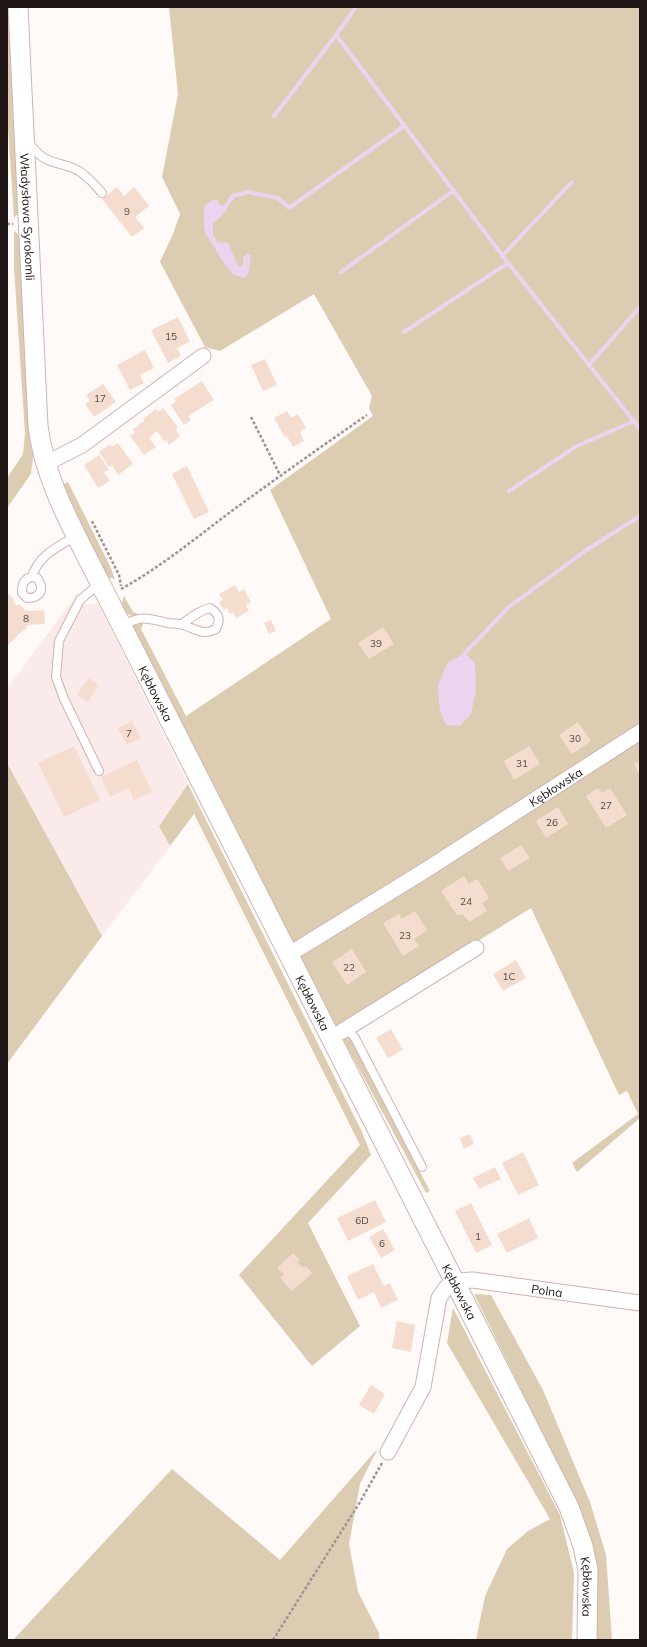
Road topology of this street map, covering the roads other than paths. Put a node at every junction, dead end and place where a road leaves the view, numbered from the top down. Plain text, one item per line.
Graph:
1 (18, 7) edge
2 (24, 136) junction
3 (102, 193) dead end
4 (203, 356) dead end
5 (38, 426) joint
6 (45, 464) junction
7 (77, 536) junction
8 (32, 577) dead end
9 (109, 589) junction
10 (182, 624) dead end
11 (122, 626) junction
12 (640, 732) edge
13 (100, 771) dead end
14 (476, 948) dead end
15 (288, 955) junction
16 (334, 1033) junction
17 (422, 1167) dead end
18 (453, 1281) junction
19 (640, 1303) edge
20 (388, 1452) road end
21 (587, 1640) edge

1 - 2 street, Władysława Syrokomli
2 - 3 lane
2 - 5 street, Władysława Syrokomli
4 - 6 street
5 - 6 street, Kębłowska
6 - 7 street, Kębłowska
7 - 8 lane
7 - 9 street, Kębłowska
9 - 11 street, Kębłowska
9 - 13 lane
10 - 11 lane
11 - 15 street, Kębłowska
12 - 15 street, Kębłowska
14 - 16 street, Kębłowska
15 - 16 street, Kębłowska
16 - 17 lane
16 - 18 street, Kębłowska
18 - 19 street, Polna
18 - 20 street
18 - 21 street, Kębłowska

